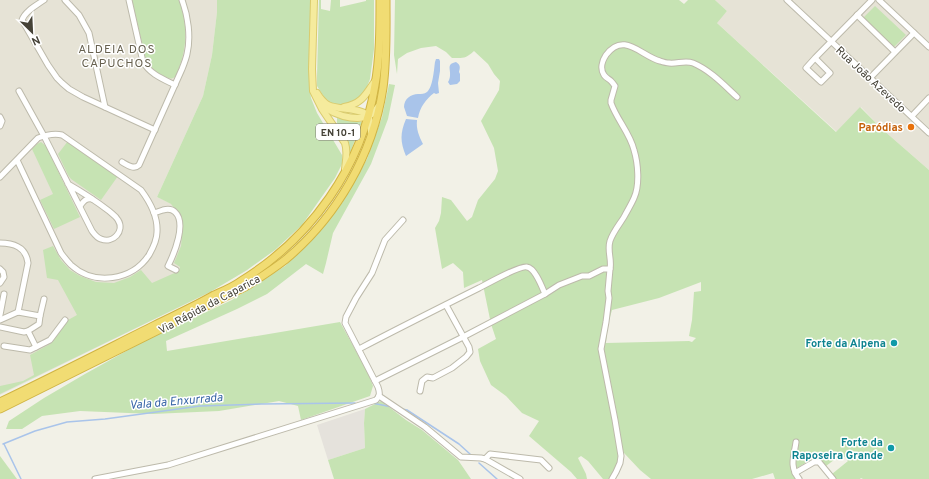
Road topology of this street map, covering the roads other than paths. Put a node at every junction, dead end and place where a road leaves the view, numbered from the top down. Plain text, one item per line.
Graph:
1 (44, 0) edge
2 (66, 0) edge
3 (129, 0) edge
4 (182, 0) edge
5 (314, 0) edge
6 (380, 0) edge
7 (386, 0) edge
8 (787, 0) edge
9 (872, 0) edge
10 (879, 0) edge
11 (857, 15) junction
12 (914, 33) junction
13 (831, 42) junction
14 (929, 47) edge
15 (895, 52) junction
16 (815, 58) junction
17 (312, 77) junction
18 (870, 78) junction
19 (376, 79) junction
20 (175, 85) junction
21 (19, 91) dead end
22 (315, 95) junction
23 (736, 97) dead end
24 (381, 98) junction
25 (929, 98) edge
26 (105, 107) junction
27 (336, 107) junction
28 (337, 114) junction
29 (365, 114) junction
30 (912, 116) junction
31 (0, 117) edge
32 (1, 125) edge
33 (155, 130) junction
34 (337, 130) junction
35 (929, 133) edge
36 (44, 136) junction
37 (371, 136) junction
38 (17, 160) junction
39 (122, 162) dead end
40 (345, 172) junction
41 (0, 177) edge
42 (68, 184) junction
43 (93, 200) junction
44 (80, 206) junction
45 (154, 213) junction
46 (403, 220) dead end
47 (0, 243) edge
48 (610, 268) junction
49 (0, 270) edge
50 (176, 270) dead end
51 (0, 282) edge
52 (4, 294) dead end
53 (545, 294) junction
54 (44, 299) dead end
55 (446, 304) junction
56 (18, 312) junction
57 (0, 315) edge
58 (40, 316) junction
59 (0, 320) edge
60 (65, 320) dead end
61 (0, 327) edge
62 (28, 331) junction
63 (463, 337) junction
64 (4, 346) dead end
65 (36, 347) junction
66 (359, 349) junction
67 (375, 381) junction
68 (420, 390) dead end
69 (379, 396) junction
70 (0, 402) edge
71 (0, 409) edge
72 (796, 442) dead end
73 (485, 459) junction
74 (549, 468) dead end
75 (795, 473) junction
76 (95, 479) edge
77 (520, 479) edge
78 (612, 479) edge
79 (799, 479) edge
80 (833, 479) edge

1 - 26 street
2 - 26 street
3 - 20 street
4 - 20 street
5 - 17 main road, EN 10-1
6 - 19 highway, Via Rápida da Caparica
7 - 24 highway, Via Rápida da Caparica
8 - 13 street, Rua João Azevedo
9 - 11 street
10 - 12 street
11 - 13 street
11 - 15 street
12 - 14 street
12 - 15 street
13 - 16 street
13 - 18 street, Rua João Azevedo
15 - 18 street
16 - 16 street
17 - 22 main road, EN 10-1
17 - 27 main road, EN 10-1
18 - 30 street, Rua João Azevedo
19 - 27 main road, EN 10-1
19 - 29 highway, Via Rápida da Caparica
20 - 33 street
21 - 36 street
22 - 28 main road, EN 10-1
22 - 34 main road, EN 10-1
23 - 48 street
24 - 29 main road, EN 10-1
24 - 37 highway, Via Rápida da Caparica
25 - 30 street
26 - 33 street
27 - 29 main road, EN 10-1
28 - 29 main road, EN 10-1
28 - 34 main road, EN 10-1
29 - 37 main road, EN 10-1
29 - 40 highway, Via Rápida da Caparica
30 - 35 street, Rua João Azevedo
31 - 32 street
33 - 39 street
34 - 40 main road, EN 10-1
36 - 38 street
36 - 42 street
36 - 45 street
37 - 71 highway, Via Rápida da Caparica
38 - 41 street
38 - 45 street
40 - 70 highway, Via Rápida da Caparica
42 - 43 street
42 - 44 street
43 - 44 street
43 - 44 street
45 - 50 street
46 - 66 street
47 - 56 street
48 - 53 street
48 - 78 street
49 - 51 street
52 - 57 street
53 - 55 street
53 - 63 street
54 - 58 street
55 - 63 street
55 - 66 street
56 - 58 street
56 - 59 street
58 - 62 street
60 - 65 street
61 - 62 street
62 - 65 street
63 - 67 street
63 - 68 street
64 - 65 street
66 - 67 street
67 - 69 street
69 - 73 street
69 - 76 street
72 - 75 street
73 - 74 street
73 - 77 street
75 - 79 street
75 - 80 street

